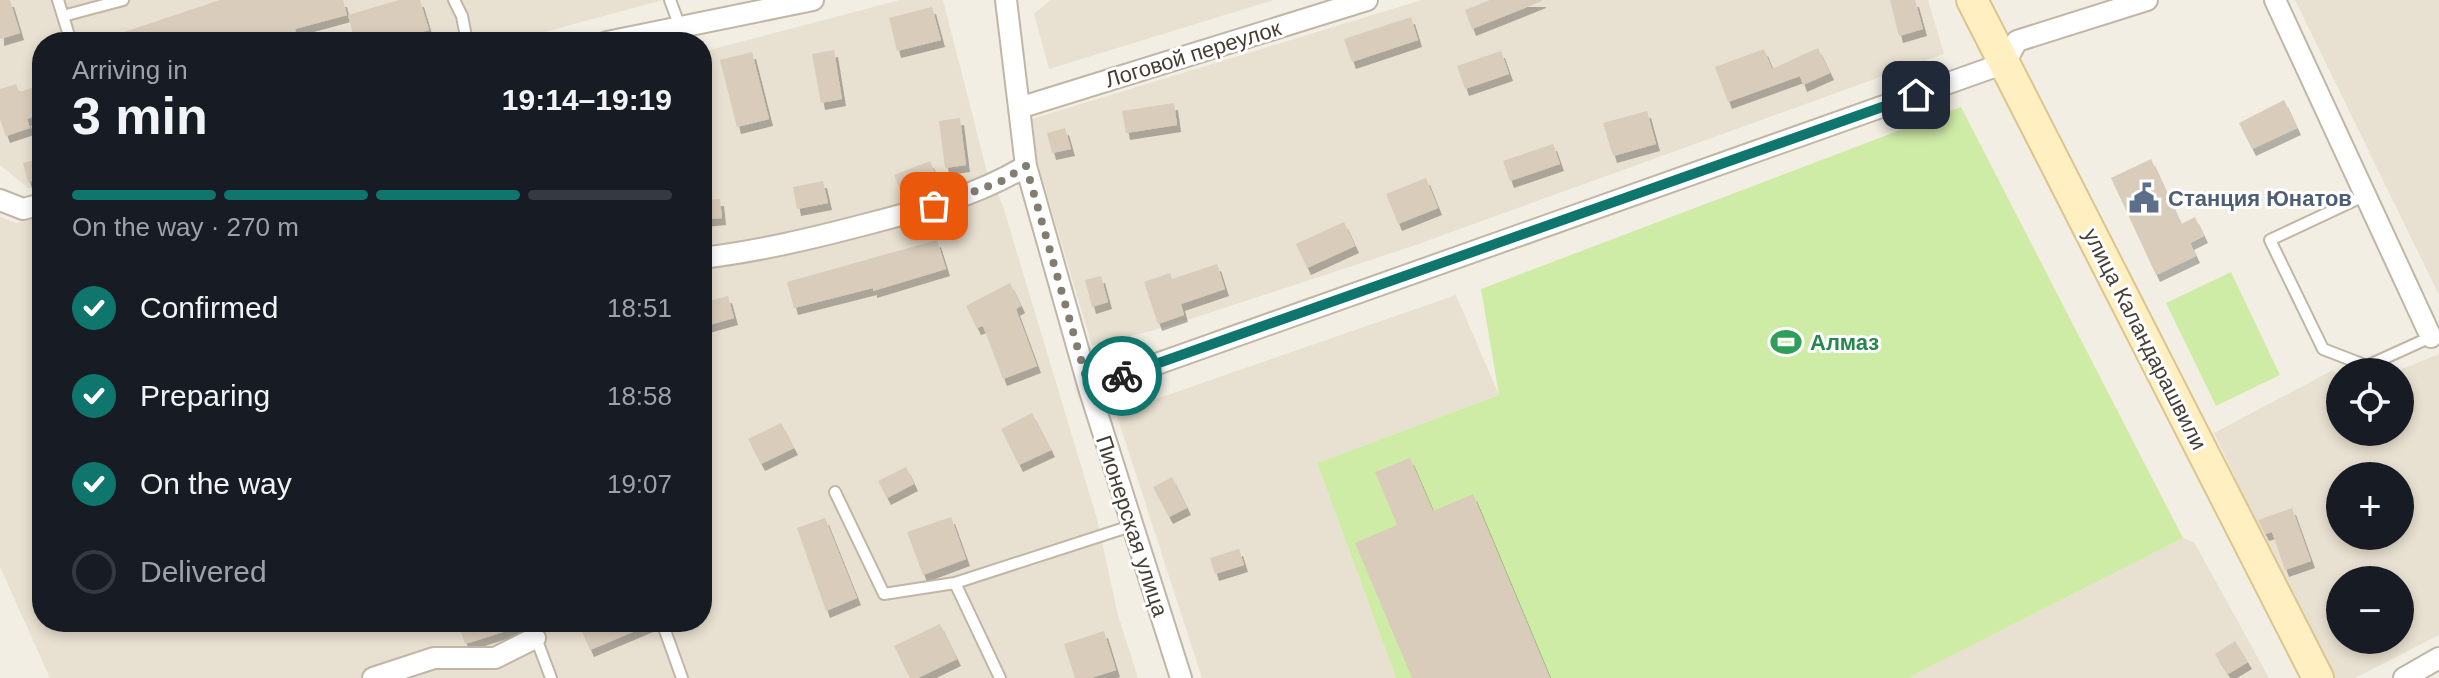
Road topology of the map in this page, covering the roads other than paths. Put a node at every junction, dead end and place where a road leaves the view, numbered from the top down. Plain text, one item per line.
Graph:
1 (58, 0) edge
2 (123, 0) edge
3 (454, 0) edge
4 (670, 0) edge
5 (813, 0) edge
6 (1006, 0) edge
7 (1367, 0) edge
8 (1972, 0) edge
9 (2147, 0) edge
10 (2275, 0) edge
11 (63, 16) junction
12 (680, 27) junction
13 (68, 32) edge
14 (465, 32) edge
15 (656, 32) edge
16 (2005, 63) junction
17 (1019, 108) junction
18 (1026, 166) junction
19 (2366, 195) junction
20 (0, 200) edge
21 (32, 207) edge
22 (712, 257) edge
23 (2431, 337) joint
24 (1089, 388) junction
25 (835, 492) dead end
26 (1131, 526) junction
27 (955, 583) junction
28 (529, 632) edge
29 (533, 632) edge
30 (666, 632) edge
31 (2439, 658) edge
32 (373, 678) edge
33 (551, 678) edge
34 (682, 678) edge
35 (1000, 678) edge
36 (1181, 678) edge
37 (2318, 678) edge
38 (2404, 678) edge

1 - 11 lane
2 - 11 lane
3 - 14 lane
4 - 12 lane
5 - 12 street
6 - 17 street, Пионерская улица
7 - 17 street, Логовой переулок
8 - 16 main road, улица Каландарашвили
9 - 16 street
10 - 19 street
11 - 13 lane
12 - 15 street
16 - 24 street
16 - 37 main road, улица Каландарашвили
17 - 18 street, Пионерская улица
18 - 22 street
18 - 24 street, Пионерская улица
19 - 23 street
19 - 23 lane
20 - 21 street
24 - 26 street, Пионерская улица
25 - 27 lane
26 - 27 lane
26 - 36 street, Пионерская улица
27 - 35 lane
28 - 32 street
29 - 33 lane
30 - 34 lane
31 - 38 street

